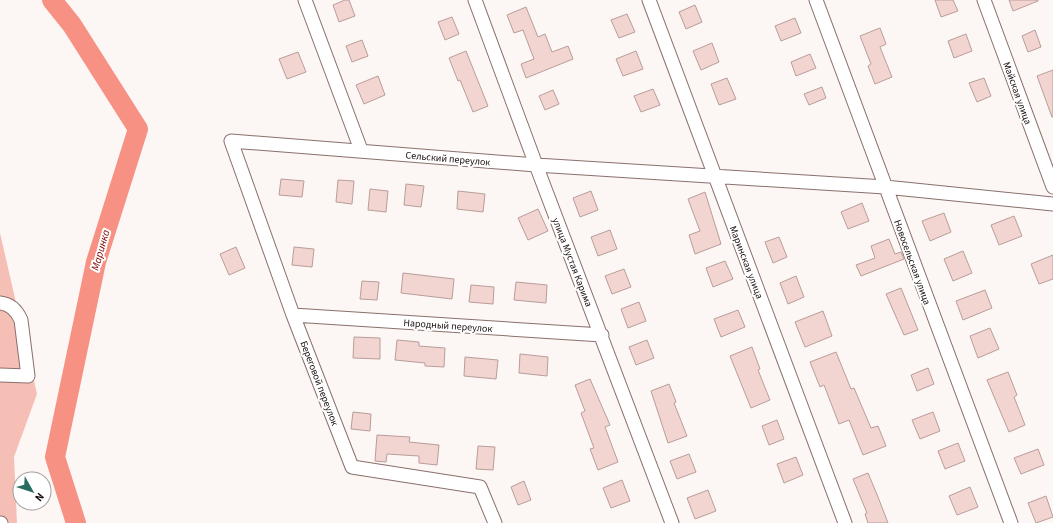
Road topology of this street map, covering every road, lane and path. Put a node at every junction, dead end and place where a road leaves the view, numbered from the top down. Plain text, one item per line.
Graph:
1 (305, 0) edge
2 (475, 0) edge
3 (649, 0) edge
4 (816, 0) edge
5 (984, 0) edge
6 (231, 141) joint
7 (361, 150) junction
8 (536, 165) junction
9 (714, 176) junction
10 (885, 187) junction
11 (1053, 187) edge
12 (1053, 204) edge
13 (0, 303) edge
14 (293, 315) junction
15 (602, 335) junction
16 (0, 375) edge
17 (495, 523) edge
18 (672, 523) edge
19 (845, 523) edge
20 (1011, 523) edge

1 - 7 street
2 - 8 street, улица Мустая Карима
3 - 9 street, Маринская улица
4 - 10 street, Новосельская улица
5 - 11 street, Майская улица
6 - 7 street, Сельский переулок
6 - 14 street, Береговой переулок
7 - 8 street, Сельский переулок
8 - 9 street, Сельский переулок
8 - 15 street, улица Мустая Карима
9 - 10 street, Сельский переулок
9 - 19 street, Маринская улица
10 - 12 street, Сельский переулок
10 - 20 street, Новосельская улица
13 - 16 street
14 - 15 street, Народный переулок
14 - 17 street, Береговой переулок
15 - 18 street, улица Мустая Карима

